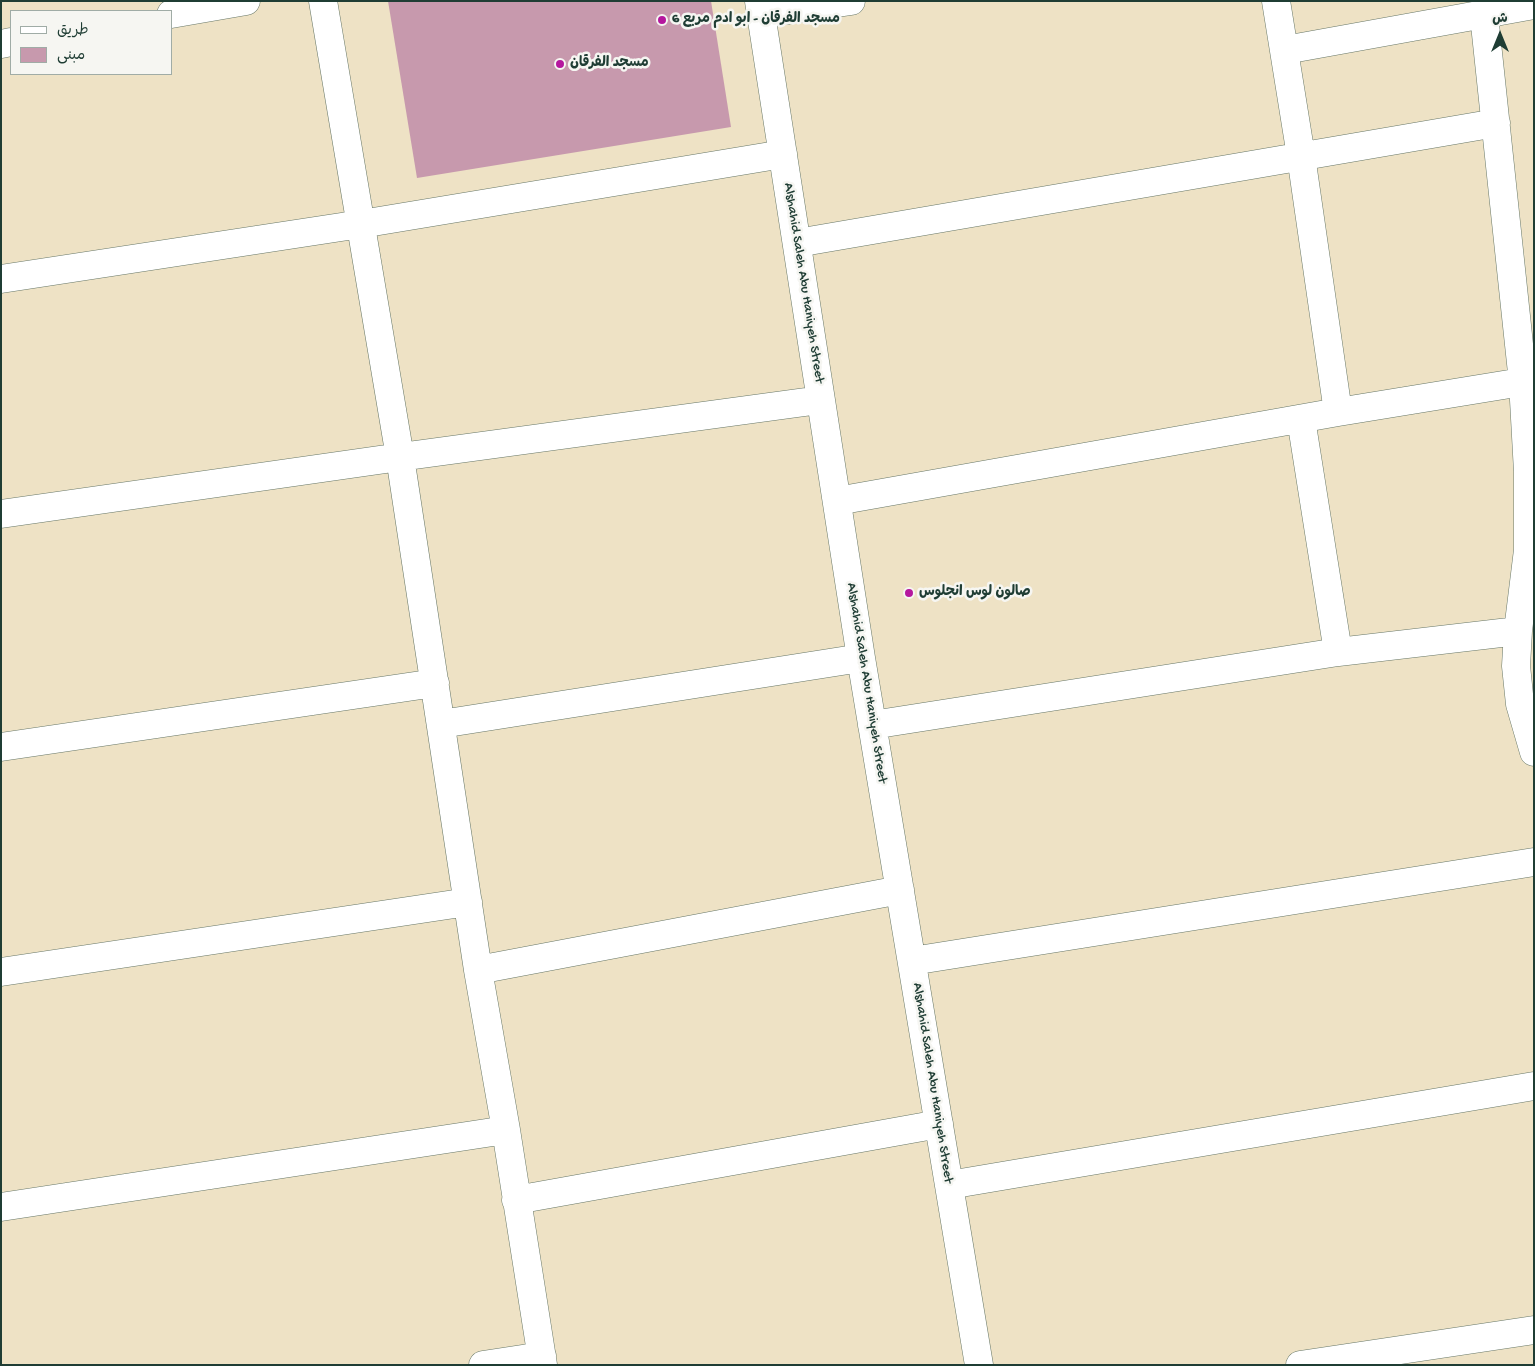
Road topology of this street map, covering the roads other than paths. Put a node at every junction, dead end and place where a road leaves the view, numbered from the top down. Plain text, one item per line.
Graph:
1 (246, 1) edge
2 (323, 1) edge
3 (851, 1) edge
4 (1276, 1) edge
5 (1534, 5) edge
6 (760, 8) edge
7 (172, 14) edge
8 (1484, 15) junction
9 (1285, 50) junction
10 (1496, 123) junction
11 (783, 154) junction
12 (1301, 156) junction
13 (361, 224) junction
14 (797, 243) junction
15 (1, 279) edge
16 (1528, 381) edge
17 (820, 400) junction
18 (1338, 412) junction
19 (1301, 419) junction
20 (400, 457) junction
21 (837, 501) junction
22 (1, 514) edge
23 (1518, 631) junction
24 (1338, 652) junction
25 (861, 658) junction
26 (435, 683) junction
27 (441, 724) junction
28 (872, 725) junction
29 (1, 747) edge
30 (1534, 752) edge
31 (1534, 862) edge
32 (900, 890) junction
33 (468, 902) junction
34 (912, 961) junction
35 (478, 970) junction
36 (1, 972) edge
37 (1534, 1086) edge
38 (940, 1124) junction
39 (506, 1130) junction
40 (949, 1185) junction
41 (516, 1200) junction
42 (1, 1207) edge
43 (1534, 1330) edge
44 (543, 1360) edge
45 (484, 1365) edge
46 (979, 1365) edge
47 (1300, 1365) edge

1 - 7 street
2 - 13 street
3 - 6 street
4 - 9 street
5 - 8 street
6 - 11 street, Alshahid Saleh Abu Haniyeh Street
8 - 9 street
8 - 10 street
9 - 12 street
10 - 12 street
10 - 16 street
11 - 13 street
11 - 14 street, Alshahid Saleh Abu Haniyeh Street
12 - 14 street
12 - 18 street
13 - 15 street
13 - 20 street
14 - 17 street, Alshahid Saleh Abu Haniyeh Street
16 - 18 street
16 - 23 street
17 - 20 street
17 - 21 street, Alshahid Saleh Abu Haniyeh Street
18 - 19 street
19 - 21 street
19 - 24 street
20 - 22 street
20 - 26 street
21 - 25 street, Alshahid Saleh Abu Haniyeh Street
23 - 24 street
23 - 30 street
24 - 28 street
25 - 27 street
25 - 28 street, Alshahid Saleh Abu Haniyeh Street
26 - 27 street
26 - 29 street
27 - 33 street
28 - 32 street, Alshahid Saleh Abu Haniyeh Street
31 - 34 street
32 - 34 street, Alshahid Saleh Abu Haniyeh Street
32 - 35 street
33 - 35 street
33 - 36 street
34 - 38 street, Alshahid Saleh Abu Haniyeh Street
35 - 39 street
37 - 40 street
38 - 40 street, Alshahid Saleh Abu Haniyeh Street
38 - 41 street
39 - 41 street
39 - 42 street
40 - 46 street, Alshahid Saleh Abu Haniyeh Street
41 - 44 street
43 - 47 street
44 - 45 street

